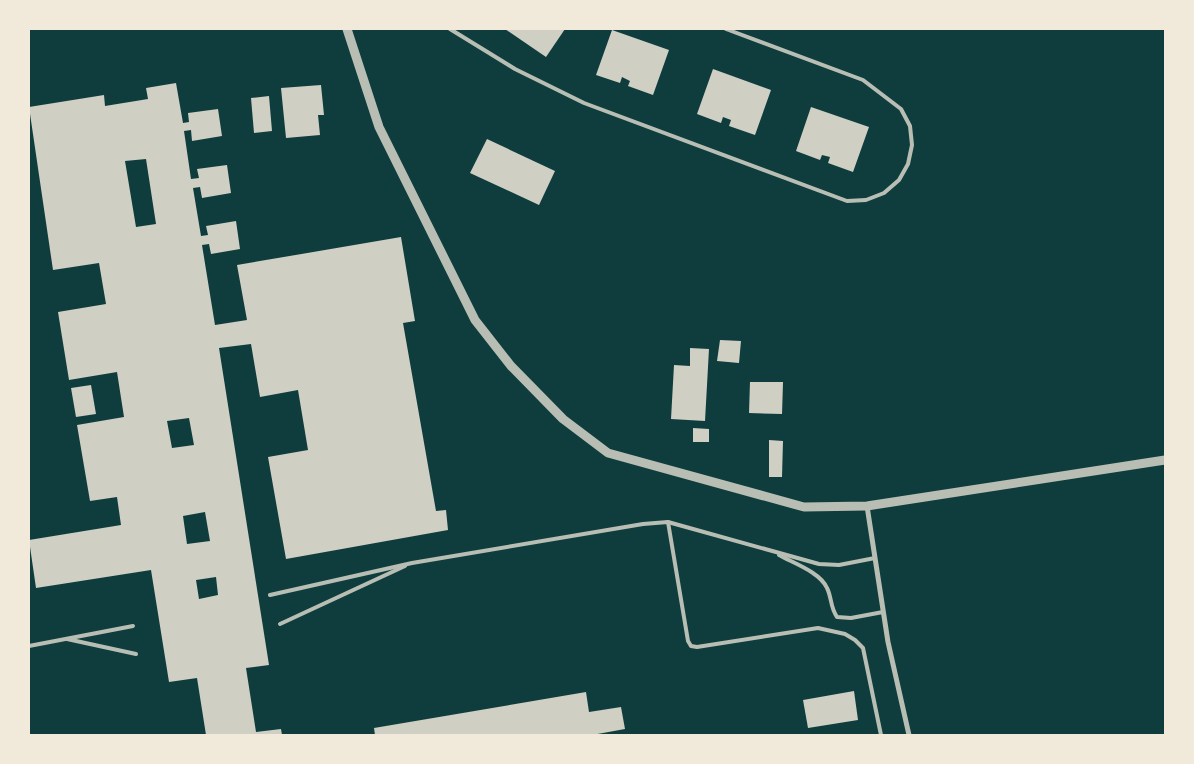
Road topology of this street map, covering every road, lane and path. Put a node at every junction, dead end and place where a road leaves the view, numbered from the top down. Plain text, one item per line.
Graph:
1 (347, 29) edge
2 (450, 29) edge
3 (726, 29) edge
4 (1165, 460) edge
5 (867, 506) junction
6 (668, 522) junction
7 (774, 552) junction
8 (875, 558) junction
9 (412, 564) junction
10 (270, 595) dead end
11 (883, 612) junction
12 (280, 624) dead end
13 (133, 626) dead end
14 (65, 638) junction
15 (29, 646) edge
16 (136, 654) dead end
17 (882, 735) edge
18 (909, 735) edge

1 - 5 street
2 - 3 lane
4 - 5 street
5 - 8 street
6 - 7 lane
6 - 9 lane
6 - 17 lane
7 - 8 lane
7 - 11 lane
8 - 11 street
9 - 10 lane
9 - 12 lane
11 - 18 street
13 - 14 lane
14 - 15 lane
14 - 16 lane

